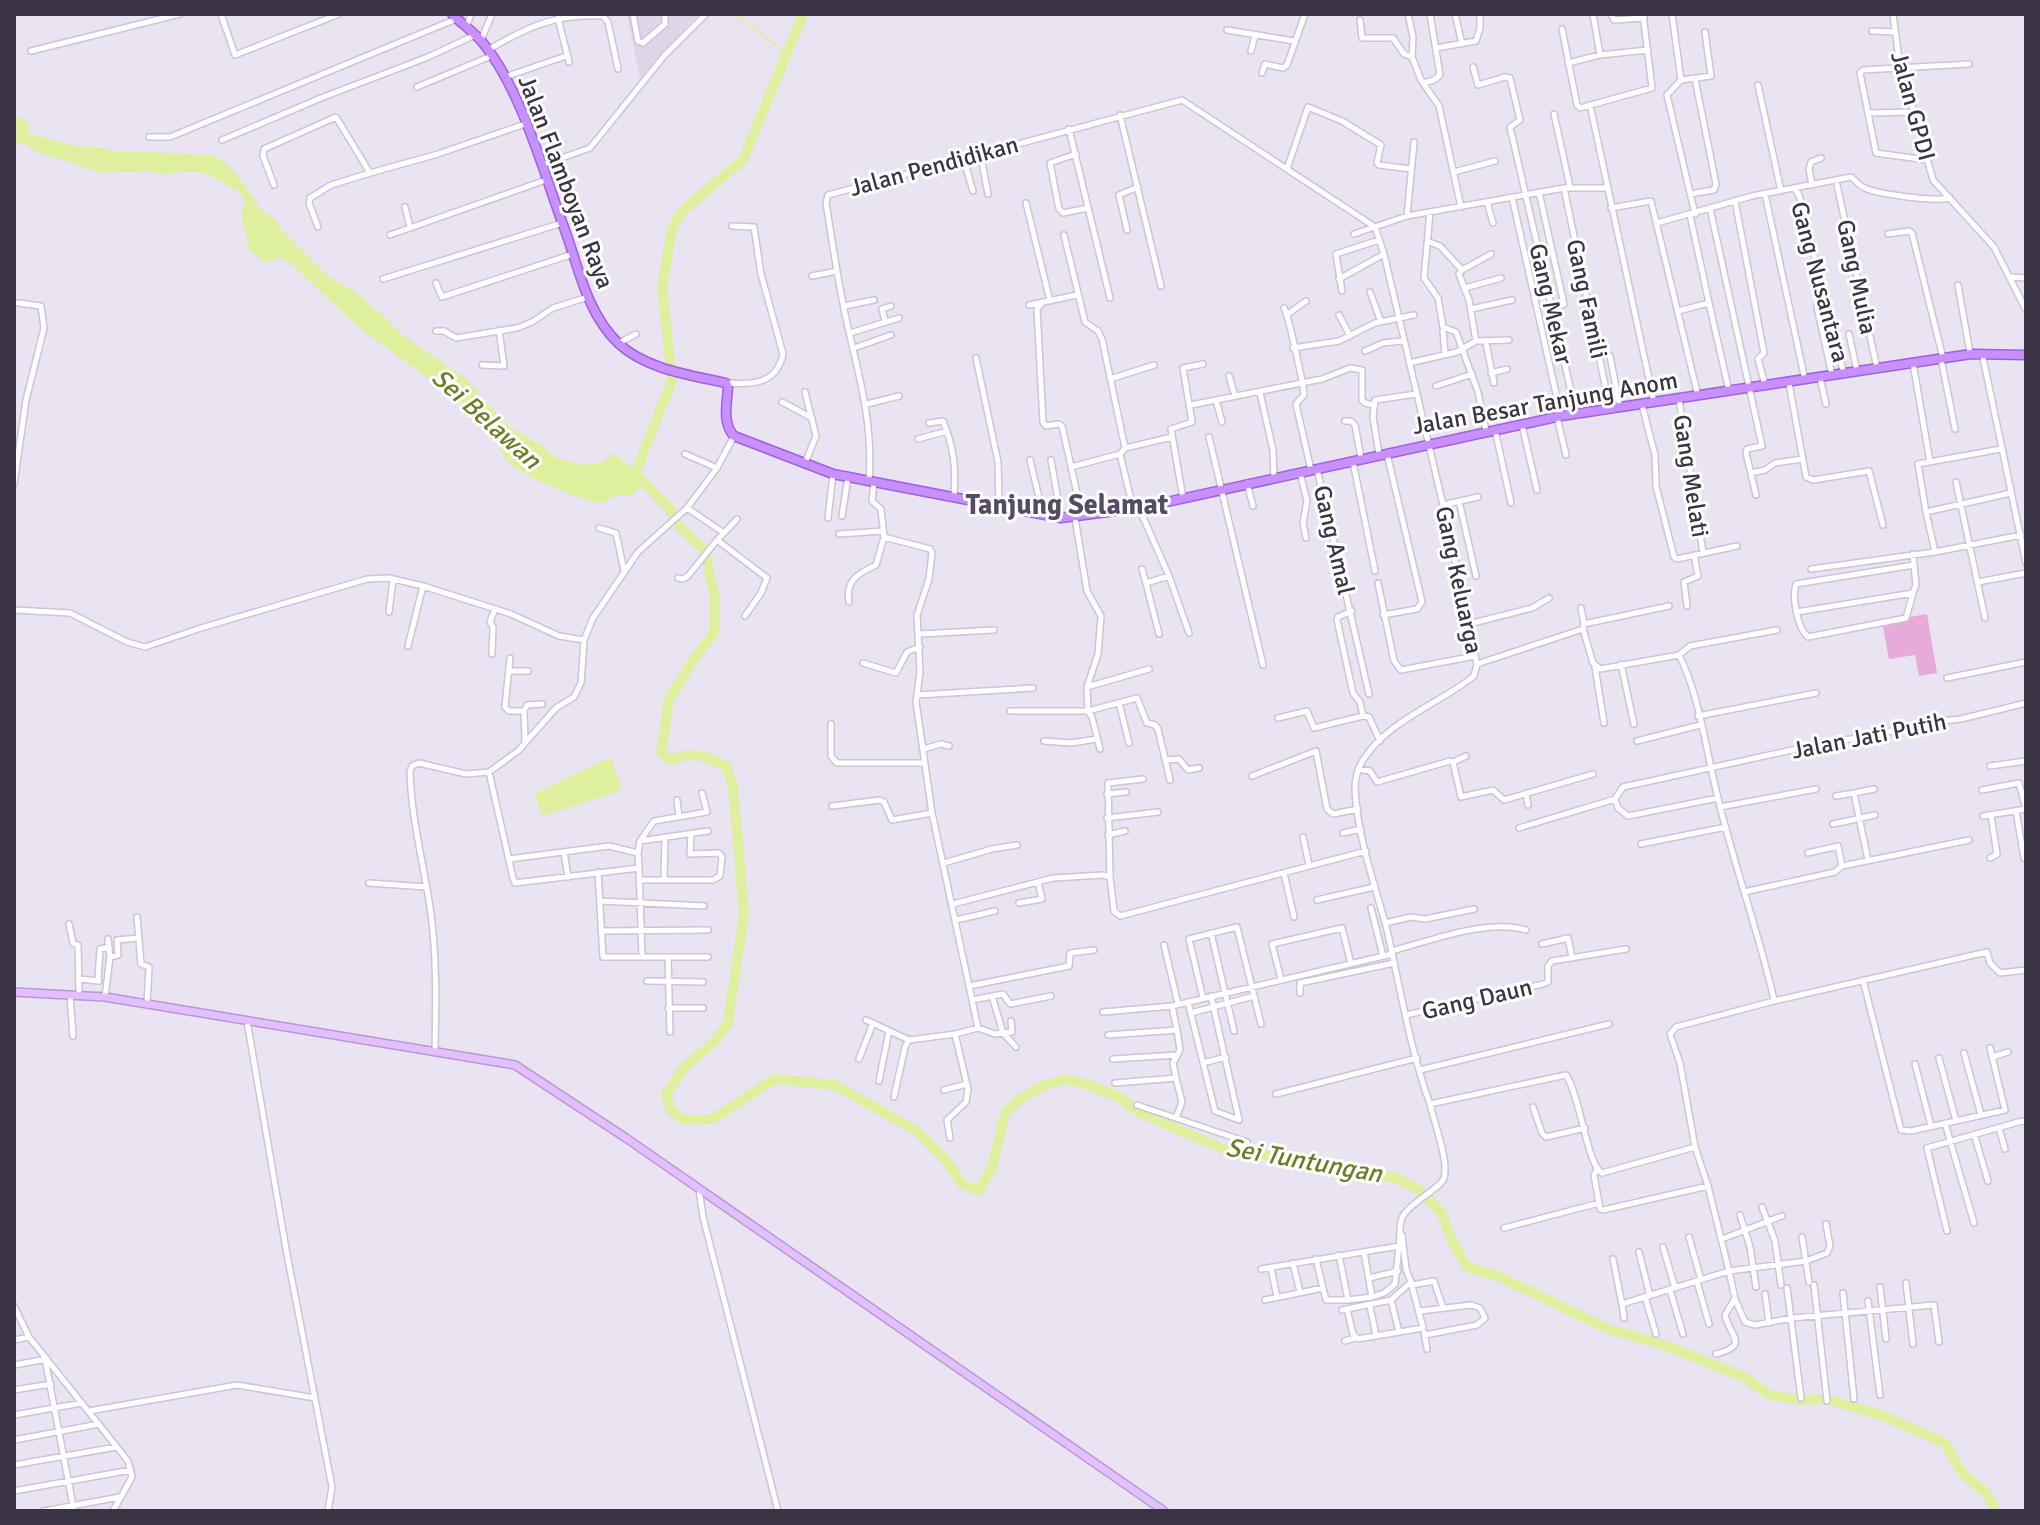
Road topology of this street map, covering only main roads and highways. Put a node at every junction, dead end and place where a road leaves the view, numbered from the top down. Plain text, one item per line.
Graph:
1 (454, 16) edge
2 (2026, 355) edge
3 (1061, 518) joint
4 (14, 992) edge
5 (1164, 1511) edge

1 - 3 main road, Jalan Flamboyan Raya
2 - 3 main road, Jalan Besar Tanjung Anom
4 - 5 main road

